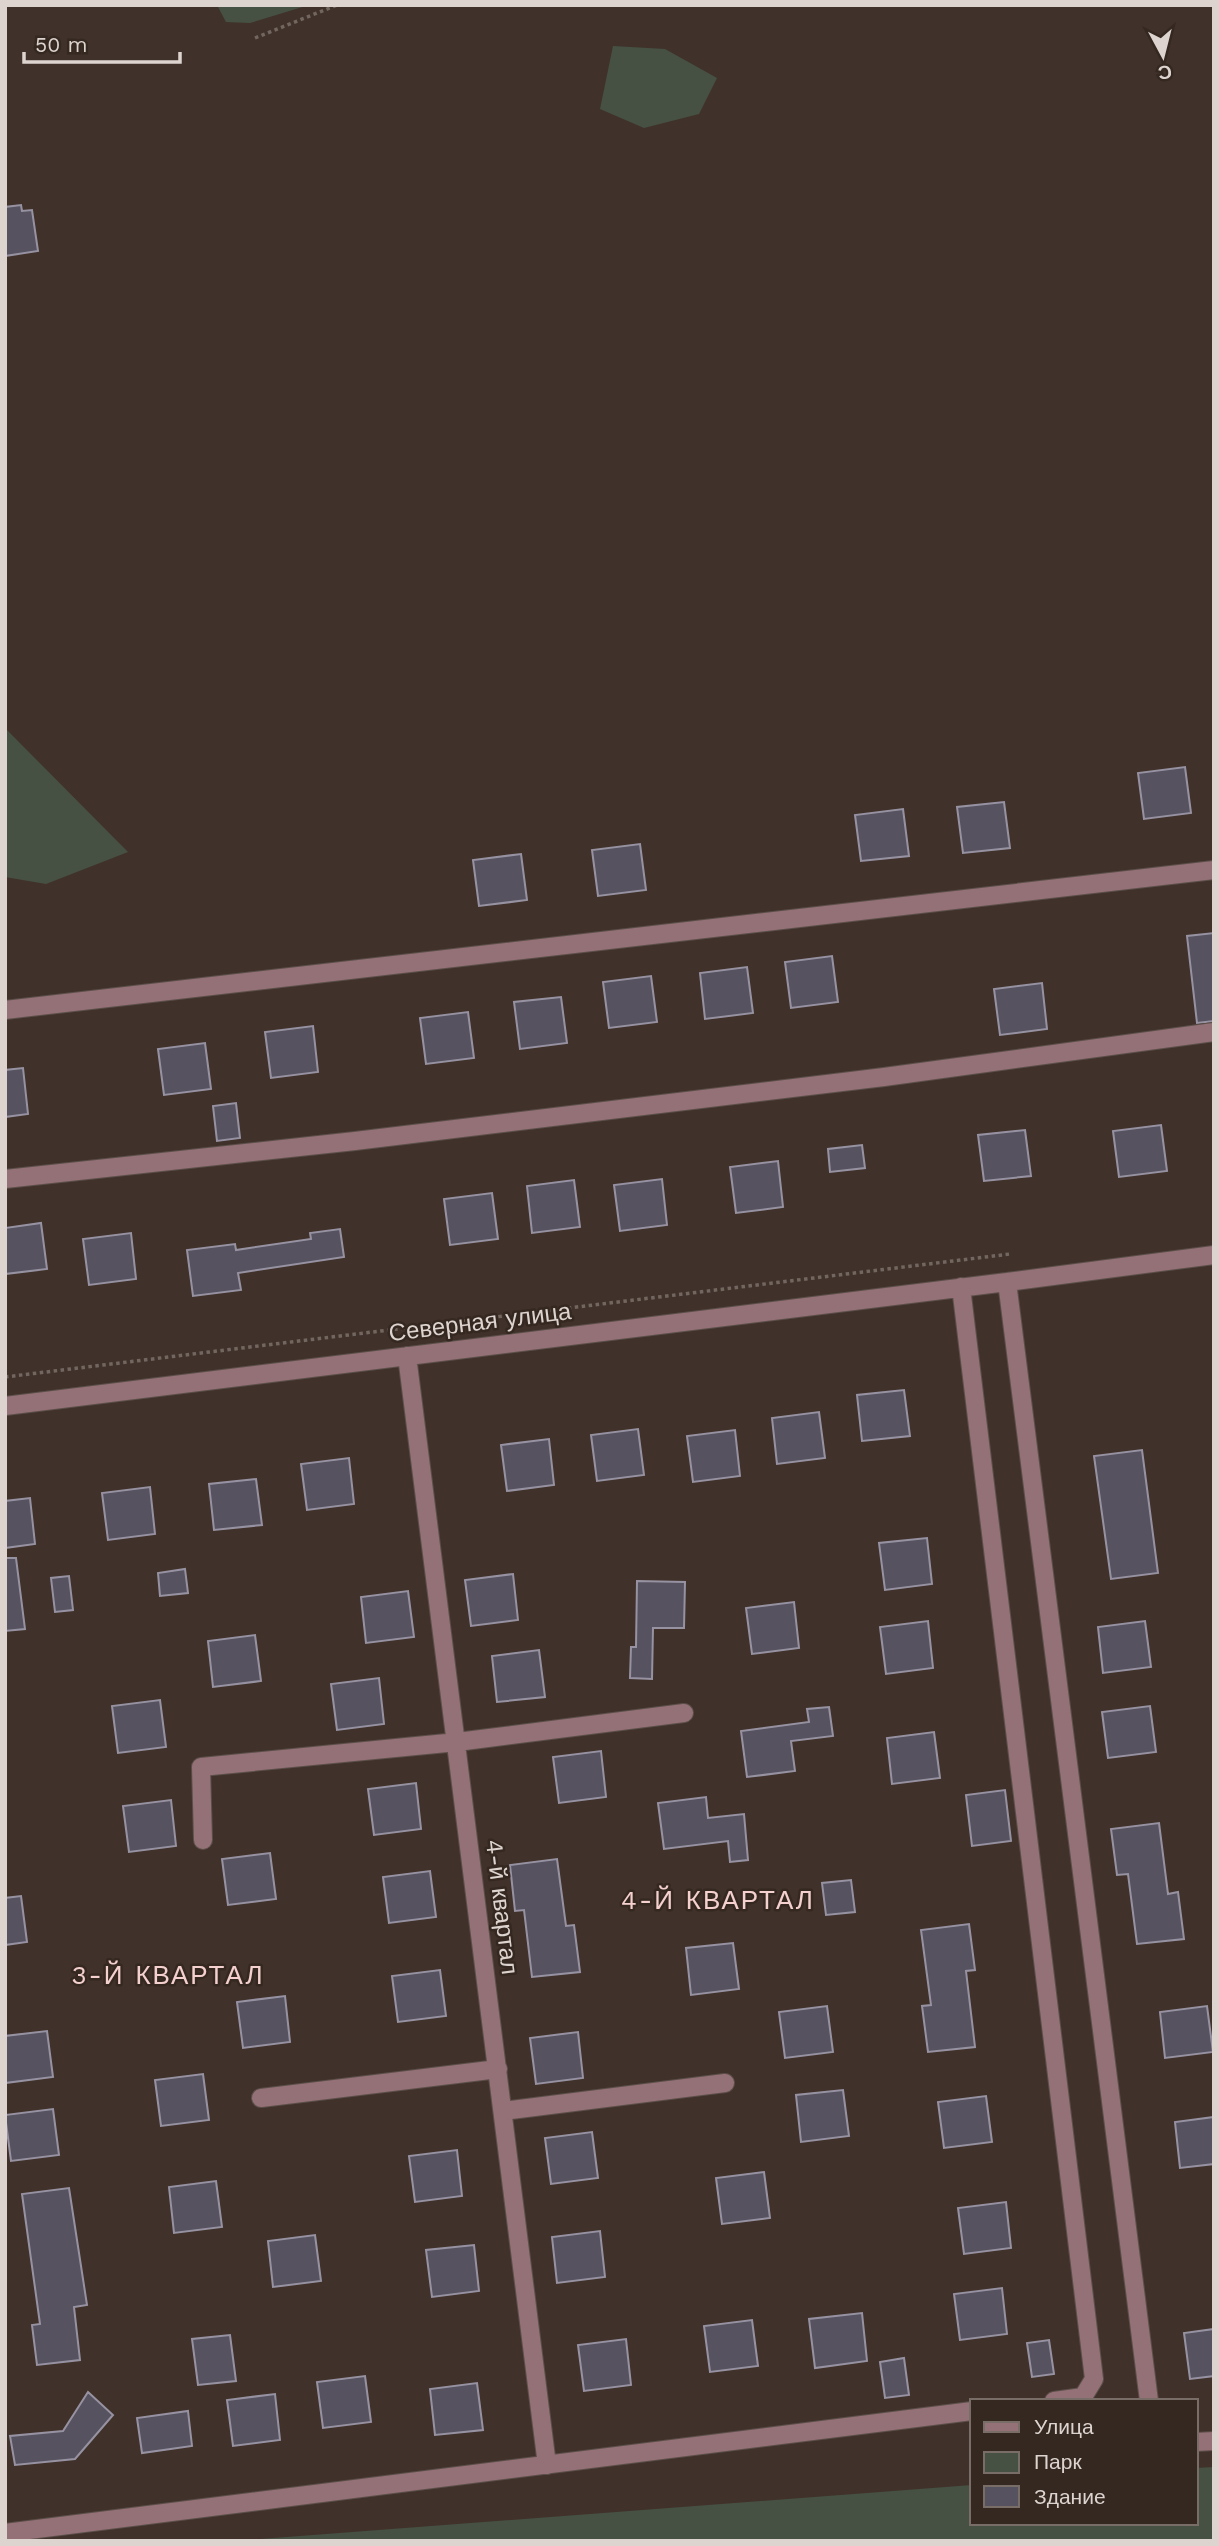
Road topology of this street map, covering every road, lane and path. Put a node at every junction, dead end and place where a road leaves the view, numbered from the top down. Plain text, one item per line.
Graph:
1 (337, 5) edge
2 (255, 37) dead end
3 (1214, 870) edge
4 (5, 1010) edge
5 (1214, 1032) edge
6 (5, 1179) edge
7 (1010, 1254) dead end
8 (1214, 1255) edge
9 (1007, 1282) junction
10 (961, 1287) junction
11 (407, 1356) junction
12 (5, 1377) edge
13 (5, 1406) edge
14 (684, 1713) dead end
15 (457, 1742) junction
16 (203, 1840) dead end
17 (498, 2069) junction
18 (725, 2084) dead end
19 (261, 2098) dead end
20 (503, 2111) junction
21 (1068, 2399) edge
22 (1149, 2399) edge
23 (970, 2411) edge
24 (547, 2465) junction
25 (5, 2533) edge

1 - 2 path
3 - 4 street
5 - 6 street
7 - 12 path
8 - 9 street, Северная улица
9 - 10 street, Северная улица
9 - 22 street
10 - 11 street, Северная улица
10 - 21 street
11 - 13 street, Северная улица
11 - 15 street, 4-й квартал
14 - 15 street
15 - 16 street
15 - 17 street, 4-й квартал
17 - 19 street
17 - 20 street, 4-й квартал
18 - 20 street
20 - 24 street, 4-й квартал
23 - 24 street
24 - 25 street

